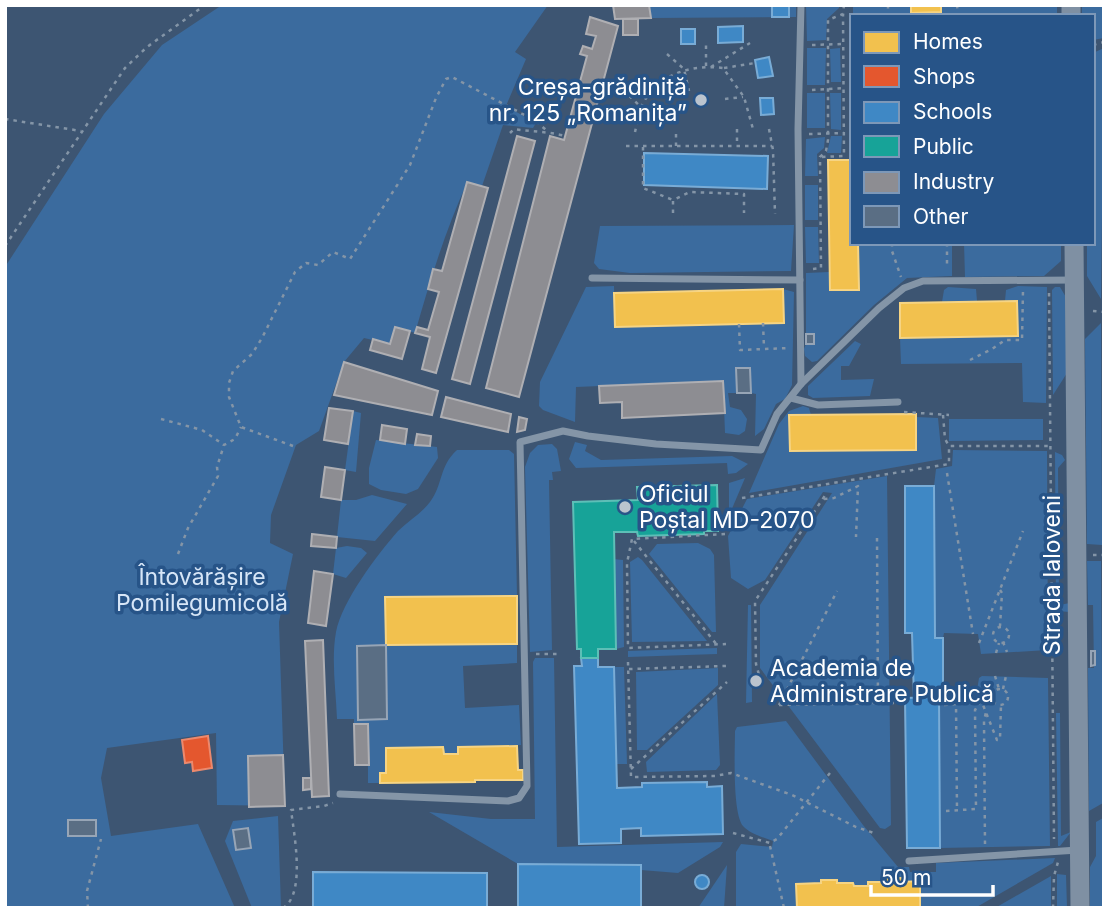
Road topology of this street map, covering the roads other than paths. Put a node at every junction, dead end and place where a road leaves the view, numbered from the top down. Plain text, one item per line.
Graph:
1 (801, 5) edge
2 (1074, 245) edge
3 (593, 278) dead end
4 (800, 279) junction
5 (1075, 281) junction
6 (801, 384) junction
7 (791, 398) junction
8 (898, 402) dead end
9 (340, 794) road end
10 (1079, 850) junction
11 (909, 861) dead end
12 (1080, 908) edge

1 - 4 lane
2 - 5 street, Strada Ialoveni
3 - 4 lane
4 - 6 lane
5 - 6 lane
5 - 10 street, Strada Ialoveni
6 - 7 lane
7 - 8 lane
7 - 9 lane
10 - 11 lane
10 - 12 street, Strada Ialoveni

